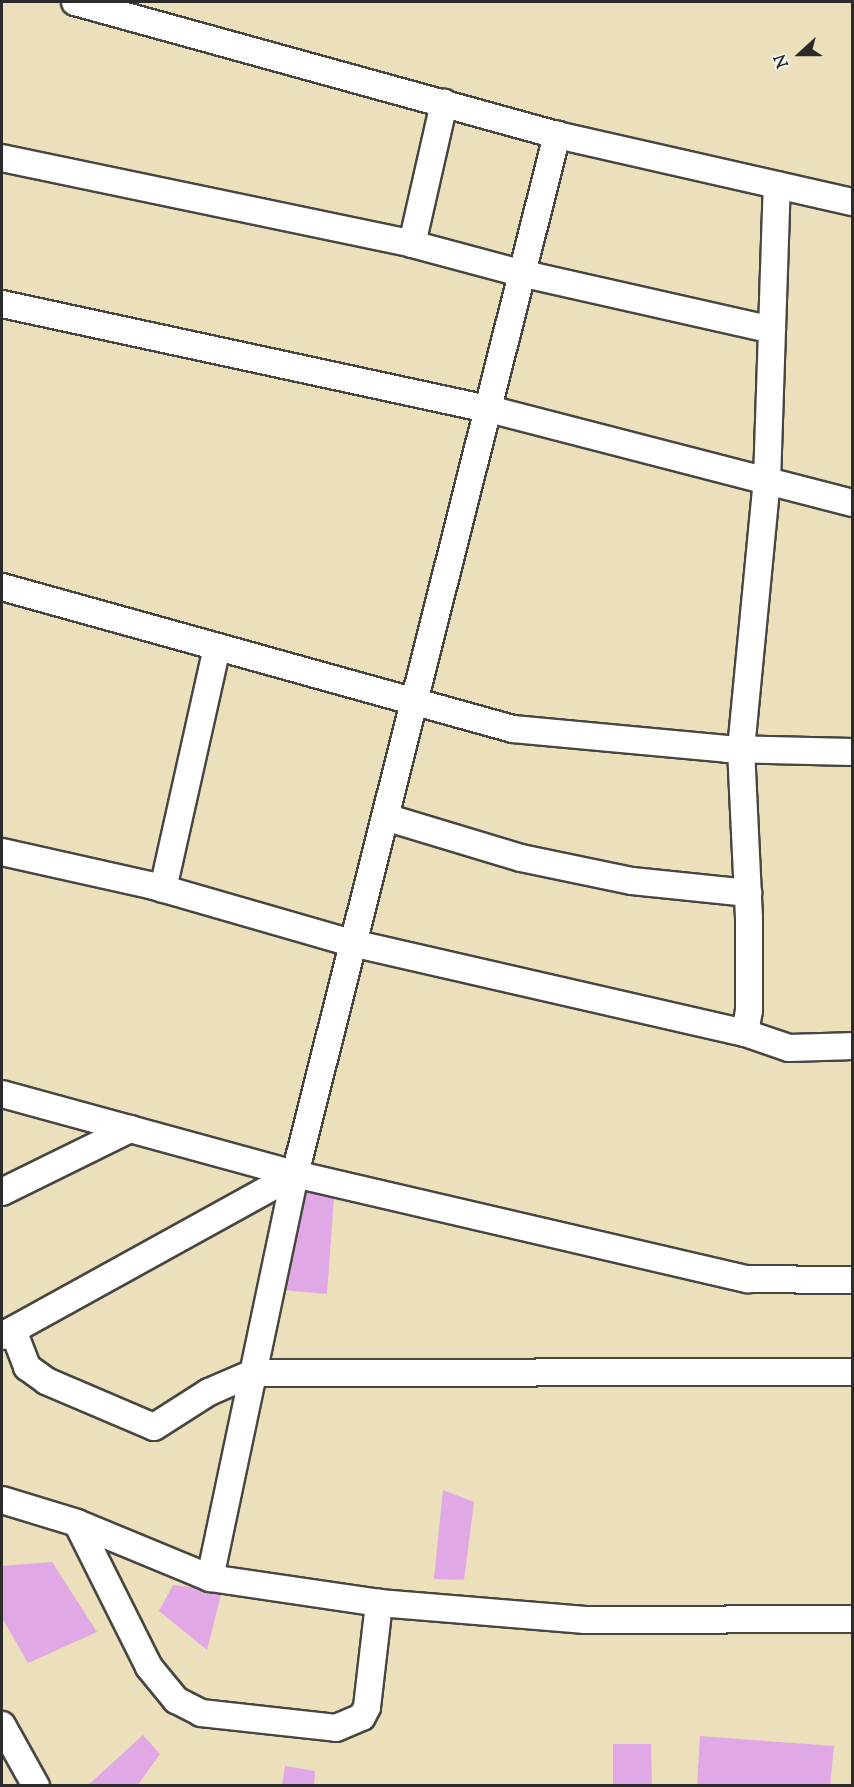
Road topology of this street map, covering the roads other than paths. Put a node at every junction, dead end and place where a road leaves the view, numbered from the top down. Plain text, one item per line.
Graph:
1 (75, 2) edge
2 (444, 104) junction
3 (557, 135) junction
4 (2, 158) edge
5 (777, 185) junction
6 (852, 202) edge
7 (412, 244) junction
8 (520, 273) junction
9 (2, 304) edge
10 (772, 330) junction
11 (485, 408) junction
12 (767, 481) junction
13 (852, 503) edge
14 (2, 587) edge
15 (217, 647) junction
16 (415, 702) junction
17 (741, 749) junction
18 (852, 752) edge
19 (385, 817) junction
20 (2, 852) edge
21 (163, 889) junction
22 (748, 893) junction
23 (352, 943) junction
24 (745, 1033) junction
25 (852, 1047) edge
26 (2, 1094) edge
27 (130, 1128) junction
28 (294, 1174) junction
29 (2, 1192) edge
30 (852, 1280) edge
31 (7, 1333) edge
32 (253, 1372) junction
33 (852, 1372) edge
34 (2, 1500) edge
35 (77, 1523) junction
36 (210, 1578) junction
37 (379, 1604) junction
38 (852, 1618) edge
39 (2, 1725) edge
40 (36, 1785) edge

1 - 2 street
2 - 3 street
2 - 7 street
3 - 5 street
3 - 8 street
4 - 7 street
5 - 6 street
5 - 10 street
7 - 8 street
8 - 10 street
8 - 11 street
9 - 11 street
10 - 12 street
11 - 12 street
11 - 16 street
12 - 13 street
12 - 17 street
14 - 15 street
15 - 16 street
15 - 21 street
16 - 17 street
16 - 19 street
17 - 18 street
17 - 22 street
19 - 22 street
19 - 23 street
20 - 21 street
21 - 23 street
22 - 24 street
23 - 24 street
23 - 28 street
24 - 25 street
26 - 27 street
27 - 28 street
27 - 29 street
28 - 30 street
28 - 31 street
28 - 32 street
31 - 32 street
32 - 33 street
32 - 36 street
34 - 35 street
35 - 36 street
35 - 37 street
36 - 37 street
37 - 38 street
39 - 40 street

